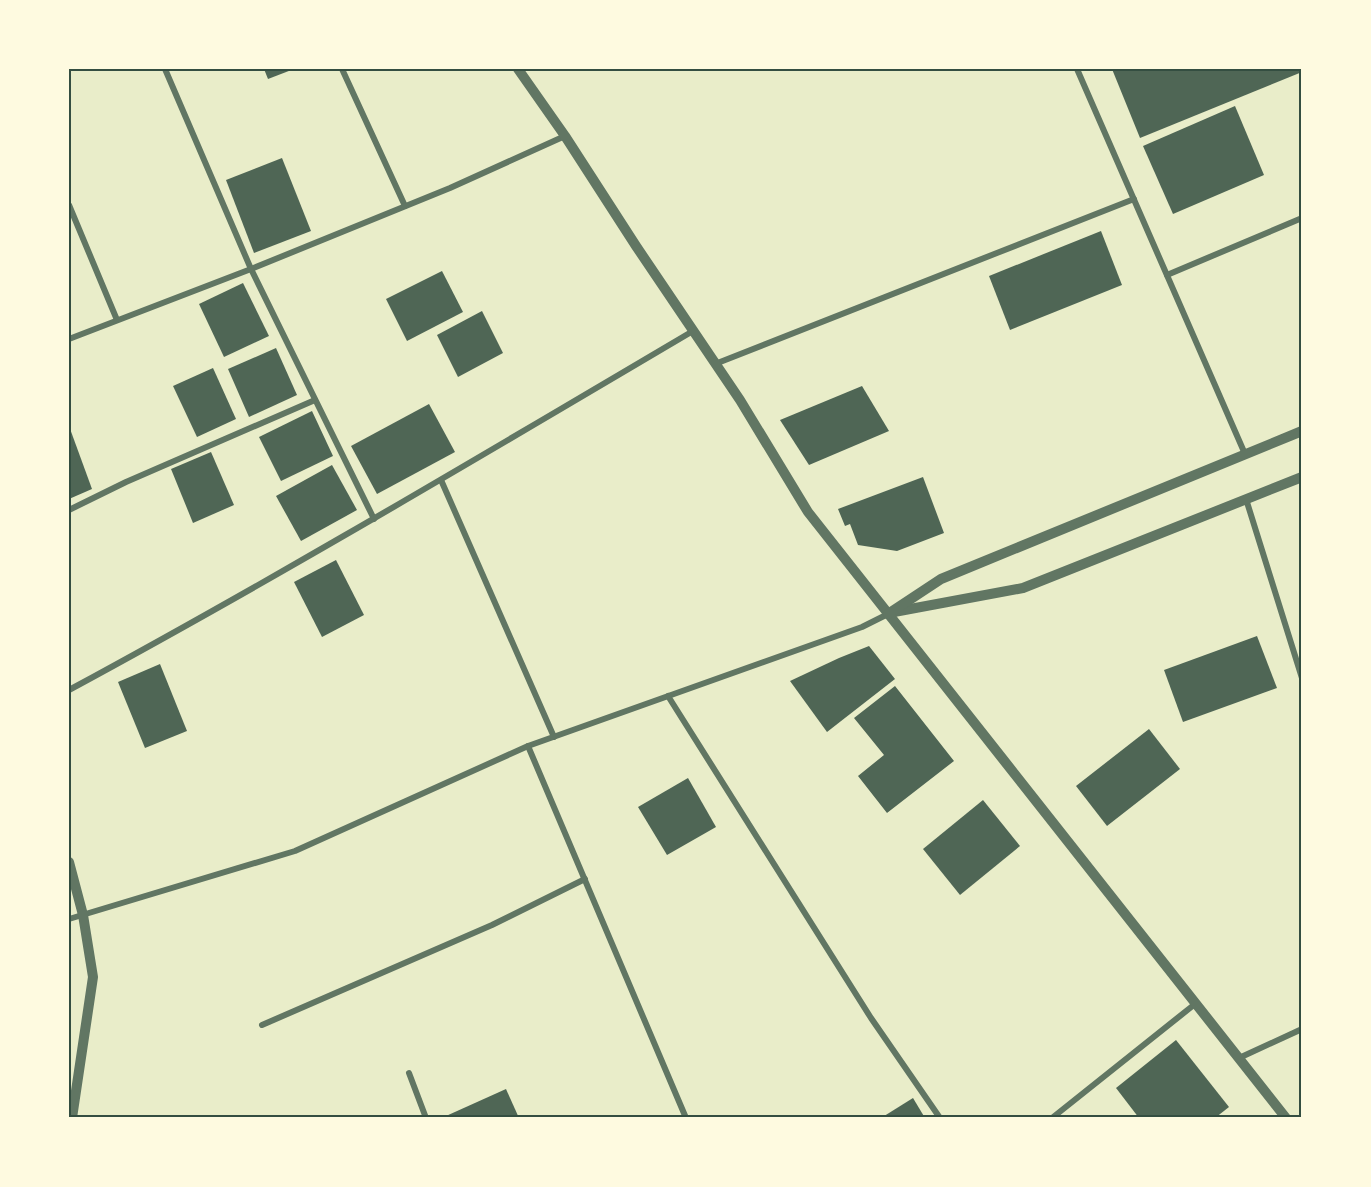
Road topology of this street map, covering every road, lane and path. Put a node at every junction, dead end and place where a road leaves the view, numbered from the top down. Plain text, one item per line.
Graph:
1 (165, 69) edge
2 (342, 69) edge
3 (518, 69) edge
4 (1077, 69) edge
5 (566, 136) junction
6 (1134, 198) junction
7 (69, 205) edge
8 (405, 206) junction
9 (1302, 218) edge
10 (251, 269) junction
11 (1167, 275) junction
12 (117, 320) junction
13 (693, 331) junction
14 (69, 339) edge
15 (715, 364) junction
16 (315, 400) junction
17 (1302, 431) edge
18 (1245, 454) junction
19 (1302, 477) edge
20 (441, 480) junction
21 (1246, 499) junction
22 (69, 510) edge
23 (374, 519) junction
24 (888, 614) junction
25 (1302, 678) edge
26 (69, 690) edge
27 (668, 696) junction
28 (554, 737) junction
29 (528, 746) junction
30 (69, 862) edge
31 (585, 879) junction
32 (83, 915) junction
33 (69, 919) edge
34 (1195, 1004) junction
35 (262, 1025) dead end
36 (1302, 1029) edge
37 (1239, 1058) junction
38 (409, 1073) dead end
39 (72, 1118) edge
40 (426, 1118) edge
41 (686, 1118) edge
42 (940, 1118) edge
43 (1052, 1118) edge
44 (1286, 1118) edge

1 - 10 street
2 - 8 street
3 - 5 street
4 - 6 street
5 - 8 street
5 - 13 street
6 - 11 street
6 - 15 street
7 - 12 street
8 - 10 street
9 - 11 street
10 - 12 street
10 - 16 street
11 - 18 street
12 - 14 street
13 - 15 street
13 - 20 street
15 - 24 street
16 - 22 street
16 - 23 street
17 - 18 street
18 - 24 street
19 - 21 street
20 - 23 street
20 - 28 street
21 - 24 street
21 - 25 street
23 - 26 street
24 - 27 street
24 - 34 street
27 - 28 street
27 - 42 street
28 - 29 street
29 - 31 street
29 - 32 street
30 - 32 street
31 - 35 street
31 - 41 street
32 - 33 street
32 - 39 street
34 - 37 street
34 - 43 street
36 - 37 street
37 - 44 street
38 - 40 street

